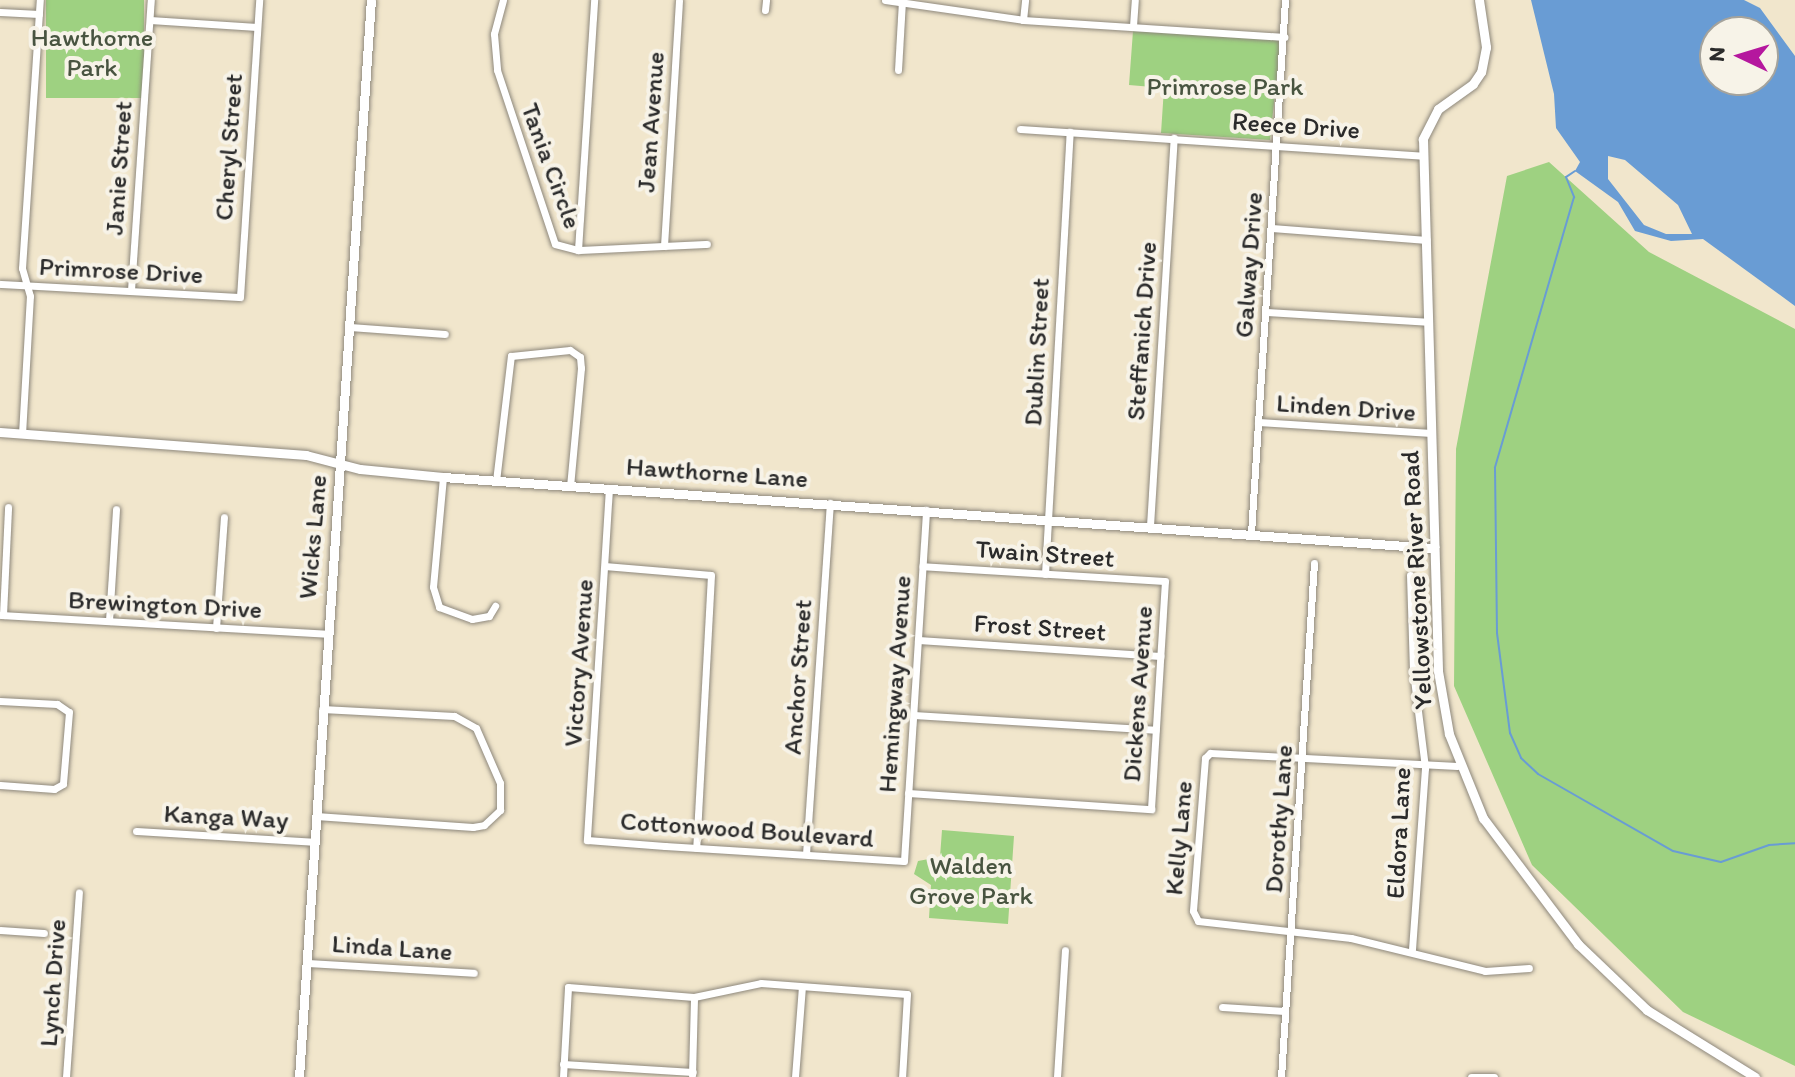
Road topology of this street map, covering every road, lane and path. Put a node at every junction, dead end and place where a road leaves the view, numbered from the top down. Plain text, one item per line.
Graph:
1 (40, 0) edge
2 (151, 0) edge
3 (259, 0) edge
4 (371, 0) edge
5 (503, 0) edge
6 (594, 0) edge
7 (679, 0) edge
8 (766, 0) edge
9 (885, 0) edge
10 (902, 0) edge
11 (1025, 0) edge
12 (1135, 0) edge
13 (1285, 0) edge
14 (1479, 0) edge
15 (765, 10) dead end
16 (0, 12) edge
17 (39, 14) junction
18 (150, 20) junction
19 (1023, 20) junction
20 (1133, 26) junction
21 (257, 27) junction
22 (1284, 37) junction
23 (898, 70) dead end
24 (1020, 129) dead end
25 (1070, 132) junction
26 (1174, 138) junction
27 (1278, 144) junction
28 (1423, 156) junction
29 (1272, 228) junction
30 (1427, 240) junction
31 (707, 244) dead end
32 (664, 246) junction
33 (578, 250) junction
34 (0, 284) edge
35 (27, 285) junction
36 (131, 290) junction
37 (240, 297) joint
38 (1266, 312) junction
39 (1428, 322) junction
40 (350, 327) junction
41 (445, 334) dead end
42 (1258, 422) junction
43 (0, 432) edge
44 (1432, 433) junction
45 (22, 434) junction
46 (340, 465) junction
47 (443, 477) junction
48 (496, 481) junction
49 (570, 486) junction
50 (609, 488) junction
51 (830, 503) junction
52 (8, 507) dead end
53 (116, 509) dead end
54 (926, 510) junction
55 (224, 517) dead end
56 (1047, 520) junction
57 (1150, 526) junction
58 (1251, 533) junction
59 (1434, 548) junction
60 (1314, 563) dead end
61 (605, 566) junction
62 (922, 566) junction
63 (1045, 574) junction
64 (1410, 575) dead end
65 (1165, 581) joint
66 (495, 606) dead end
67 (2, 615) edge
68 (109, 621) junction
69 (216, 628) junction
70 (327, 634) junction
71 (918, 640) junction
72 (1160, 656) junction
73 (0, 701) edge
74 (322, 709) junction
75 (913, 715) junction
76 (1156, 730) junction
77 (1303, 759) junction
78 (1457, 766) junction
79 (1425, 768) junction
80 (0, 785) edge
81 (908, 793) junction
82 (316, 816) junction
83 (136, 831) dead end
84 (587, 840) joint
85 (314, 842) junction
86 (696, 848) junction
87 (806, 854) junction
88 (904, 861) joint
89 (79, 892) dead end
90 (1292, 928) junction
91 (0, 930) edge
92 (44, 933) dead end
93 (1065, 950) dead end
94 (1412, 950) junction
95 (307, 963) junction
96 (1529, 968) dead end
97 (474, 973) dead end
98 (802, 987) junction
99 (694, 997) junction
100 (1222, 1007) dead end
101 (1285, 1011) junction
102 (563, 1064) junction
103 (692, 1075) edge
104 (66, 1077) edge
105 (299, 1077) edge
106 (563, 1077) edge
107 (795, 1077) edge
108 (902, 1077) edge
109 (1057, 1077) edge
110 (1281, 1077) edge
111 (1471, 1077) edge
112 (1494, 1077) edge
113 (1755, 1077) edge

1 - 17 street
2 - 18 street, Janie Street
3 - 21 street, Cheryl Street
4 - 40 street, Wicks Lane
5 - 33 street, Tania Circle
6 - 33 street
7 - 32 street, Jean Avenue
8 - 15 street
9 - 10 street
10 - 19 street
10 - 23 street
11 - 19 street
12 - 20 street
13 - 22 street, Galway Drive
14 - 28 street, Yellowstone River Road
16 - 17 street
17 - 35 street
18 - 21 street
18 - 36 street, Janie Street
19 - 20 street
20 - 22 street
21 - 37 street, Cheryl Street
22 - 27 street, Galway Drive
24 - 25 street, Reece Drive
25 - 26 street, Reece Drive
25 - 56 street, Dublin Street
26 - 27 street, Reece Drive
26 - 57 street, Steffanich Drive
27 - 28 street, Reece Drive
27 - 29 street, Galway Drive
28 - 30 street, Yellowstone River Road
29 - 30 street
29 - 38 street, Galway Drive
30 - 39 street, Yellowstone River Road
31 - 32 street, Tania Circle
32 - 33 street, Tania Circle
34 - 35 street, Primrose Drive
35 - 36 street, Primrose Drive
35 - 45 street
36 - 37 street, Primrose Drive
38 - 39 street
38 - 42 street, Galway Drive
39 - 44 street, Yellowstone River Road
40 - 41 street
40 - 46 street, Wicks Lane
42 - 44 street, Linden Drive
42 - 58 street, Galway Drive
43 - 45 street, Hawthorne Lane
44 - 59 street, Yellowstone River Road
45 - 46 street, Hawthorne Lane
46 - 47 street, Hawthorne Lane
46 - 70 street, Wicks Lane
47 - 48 street, Hawthorne Lane
47 - 66 street
48 - 49 street, Hawthorne Lane
48 - 49 street
49 - 50 street, Hawthorne Lane
50 - 51 street, Hawthorne Lane
50 - 61 street, Victory Avenue
51 - 54 street, Hawthorne Lane
51 - 87 street, Anchor Street
52 - 67 street
53 - 68 street
54 - 56 street, Hawthorne Lane
54 - 62 street, Hemingway Avenue
55 - 69 street
56 - 57 street, Hawthorne Lane
56 - 63 street, Dublin Street
57 - 58 street, Hawthorne Lane
58 - 59 street, Hawthorne Lane
59 - 78 street, Yellowstone River Road
60 - 77 street, Dorothy Lane
61 - 84 street, Victory Avenue
61 - 86 street
62 - 63 street, Twain Street
62 - 71 street, Hemingway Avenue
63 - 65 street, Twain Street
64 - 79 street, Eldora Lane
65 - 72 street, Dickens Avenue
67 - 68 street, Brewington Drive
68 - 69 street, Brewington Drive
69 - 70 street, Brewington Drive
70 - 74 street, Wicks Lane
71 - 72 street, Frost Street
71 - 75 street, Hemingway Avenue
72 - 76 street, Dickens Avenue
73 - 80 street
74 - 82 street, Wicks Lane
74 - 82 street
75 - 76 street
75 - 81 street, Hemingway Avenue
76 - 81 street, Dickens Avenue
77 - 79 street
77 - 90 street, Dorothy Lane
77 - 90 street, Kelly Lane
78 - 79 street
78 - 113 street, Yellowstone River Road
79 - 94 street, Eldora Lane
81 - 88 street, Hemingway Avenue
82 - 85 street, Wicks Lane
83 - 85 street, Kanga Way
84 - 86 street, Cottonwood Boulevard
85 - 95 street, Wicks Lane
86 - 87 street, Cottonwood Boulevard
87 - 88 street, Cottonwood Boulevard
89 - 104 street, Lynch Drive
90 - 94 street
90 - 101 street, Dorothy Lane
91 - 92 street
93 - 109 street
94 - 96 street
95 - 97 street, Linda Lane
95 - 105 street, Wicks Lane
98 - 99 street
98 - 107 street
98 - 108 street
99 - 102 street
99 - 103 street
100 - 101 street
101 - 110 street, Dorothy Lane
102 - 103 street
102 - 106 street
111 - 112 street

